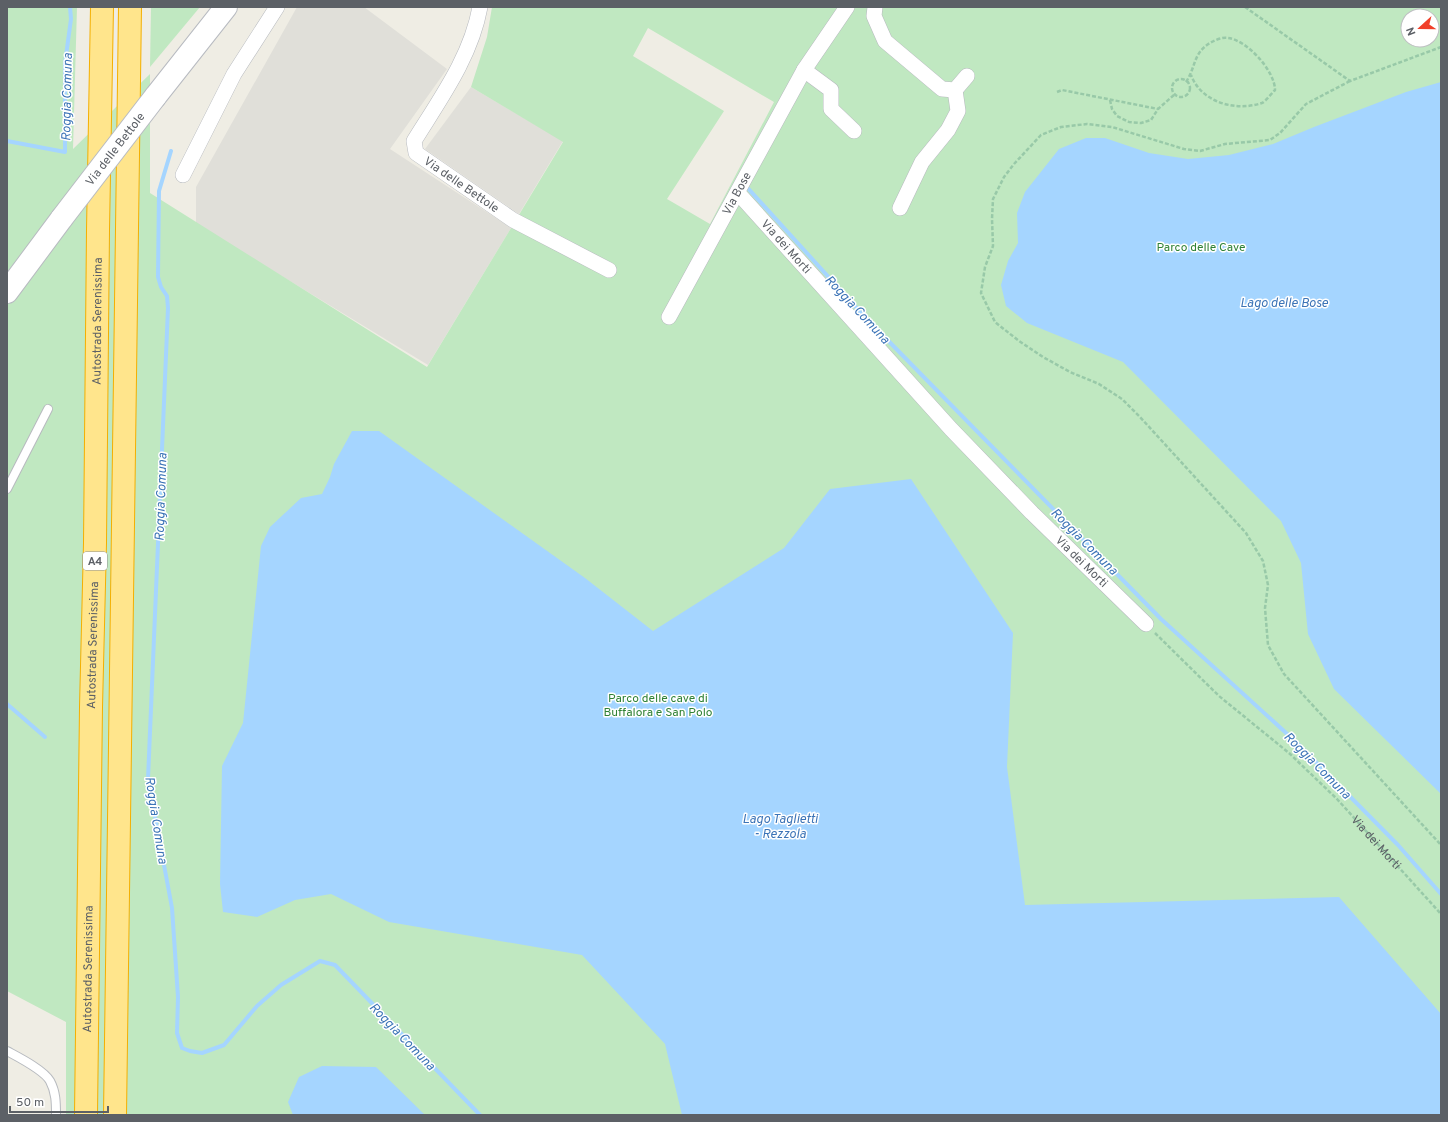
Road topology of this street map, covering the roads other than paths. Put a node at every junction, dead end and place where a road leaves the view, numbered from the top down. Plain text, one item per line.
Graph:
1 (102, 7) edge
2 (130, 7) edge
3 (226, 7) edge
4 (277, 7) edge
5 (480, 7) edge
6 (847, 7) edge
7 (875, 7) edge
8 (804, 70) junction
9 (967, 76) dead end
10 (955, 90) junction
11 (854, 131) dead end
12 (183, 175) dead end
13 (738, 193) junction
14 (900, 208) dead end
15 (609, 270) dead end
16 (7, 292) edge
17 (669, 317) dead end
18 (48, 410) dead end
19 (7, 489) edge
20 (1146, 624) road end
21 (7, 1051) edge
22 (56, 1115) edge
23 (86, 1115) edge
24 (114, 1115) edge

1 - 23 highway, Autostrada Serenissima / A4
2 - 24 highway, A4
3 - 16 main road, Via delle Bettole, bridge
4 - 12 street
5 - 15 street, Via delle Bettole
6 - 8 street, Via Bose
7 - 10 street
8 - 11 street
8 - 13 street, Via Bose
9 - 10 street
10 - 14 street
13 - 17 street, Via Bose
13 - 20 street, Via dei Morti
18 - 19 lane
21 - 22 lane

